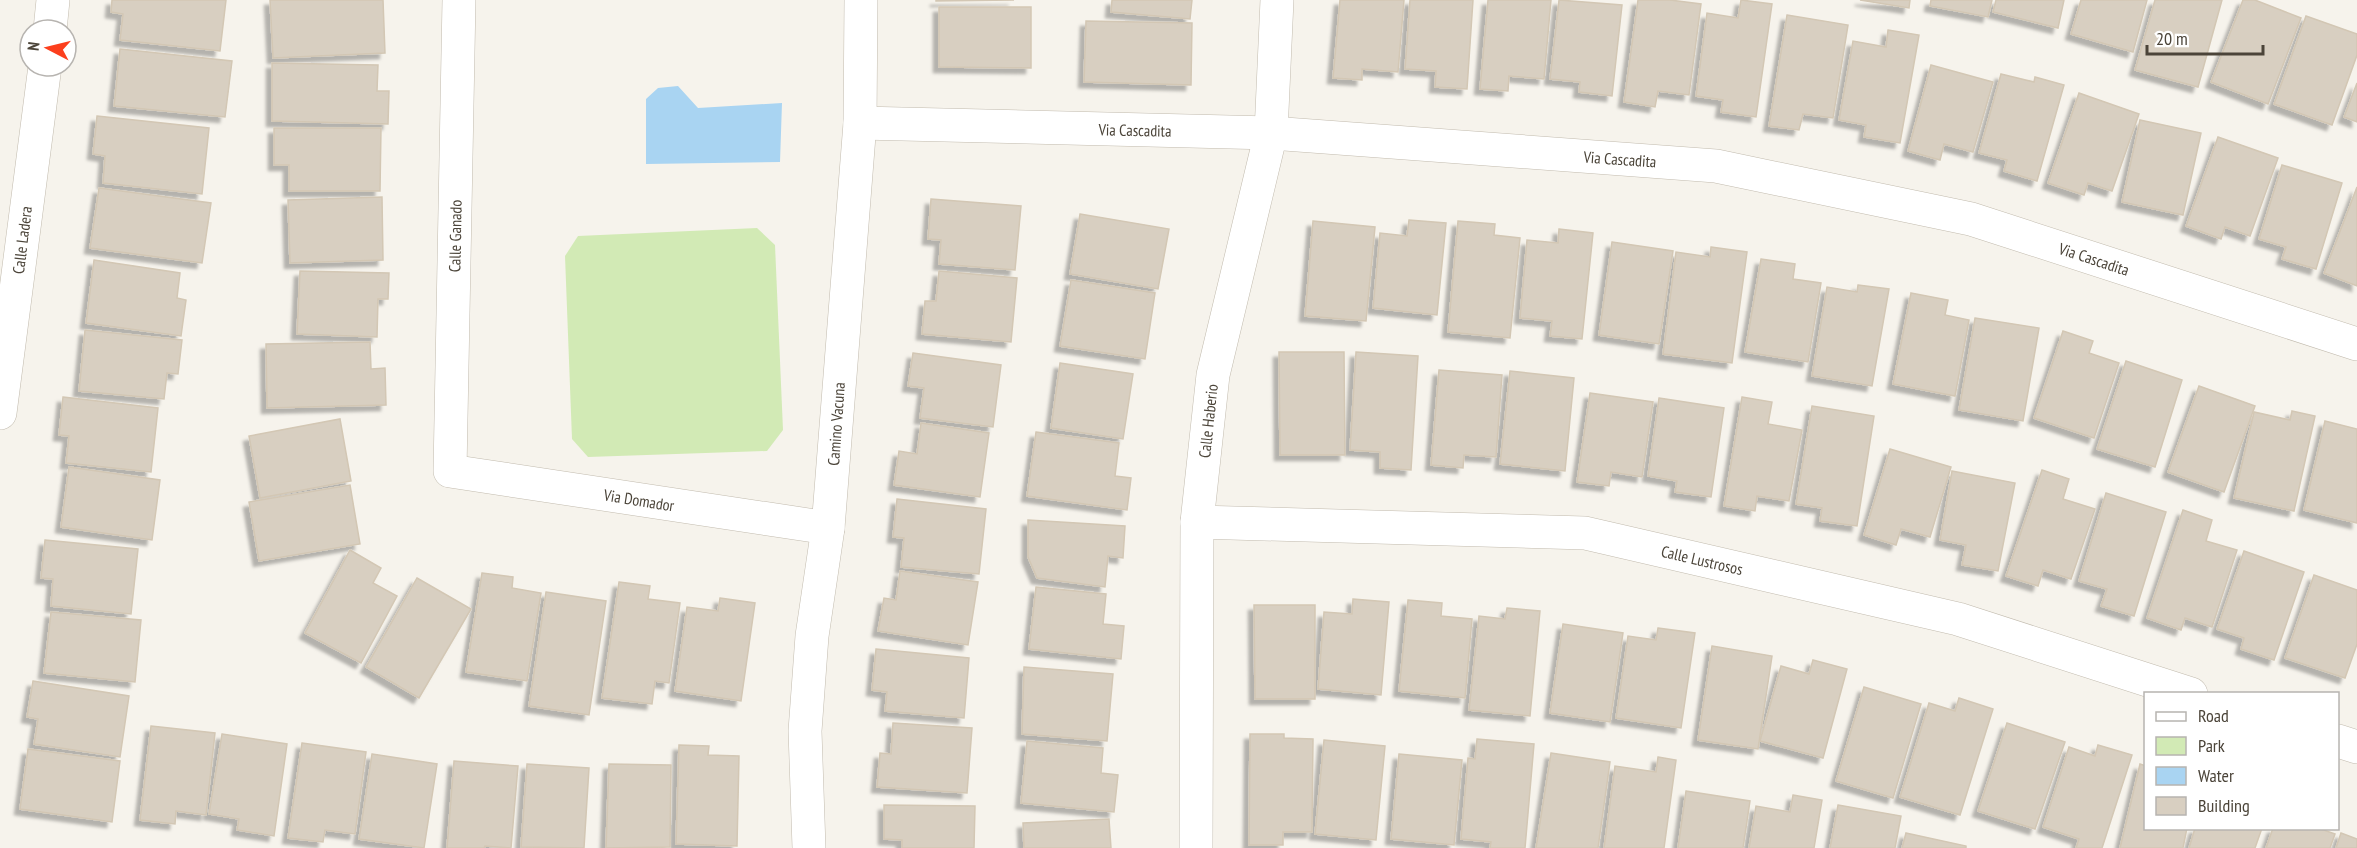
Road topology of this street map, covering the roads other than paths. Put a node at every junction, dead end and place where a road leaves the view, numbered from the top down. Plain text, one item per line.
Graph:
1 (53, 0) edge
2 (459, 0) edge
3 (861, 0) edge
4 (1277, 0) edge
5 (51, 18) edge
6 (43, 78) edge
7 (860, 123) junction
8 (1271, 133) junction
9 (2357, 344) edge
10 (0, 413) edge
11 (450, 471) joint
12 (1197, 522) junction
13 (828, 528) junction
14 (2188, 692) edge
15 (2339, 742) edge
16 (2357, 747) edge
17 (809, 848) edge
18 (1196, 848) edge

1 - 5 street
2 - 11 street, Calle Ganado
3 - 7 street, Camino Vacuna
4 - 8 street, Calle Haberio
6 - 10 street, Calle Ladera
7 - 8 street, Via Cascadita
7 - 13 street, Camino Vacuna
8 - 9 street, Via Cascadita
8 - 12 street, Calle Haberio
11 - 13 street, Via Domador
12 - 14 street, Calle Lustrosos
12 - 18 street, Calle Haberio
13 - 17 street, Camino Vacuna
15 - 16 street

